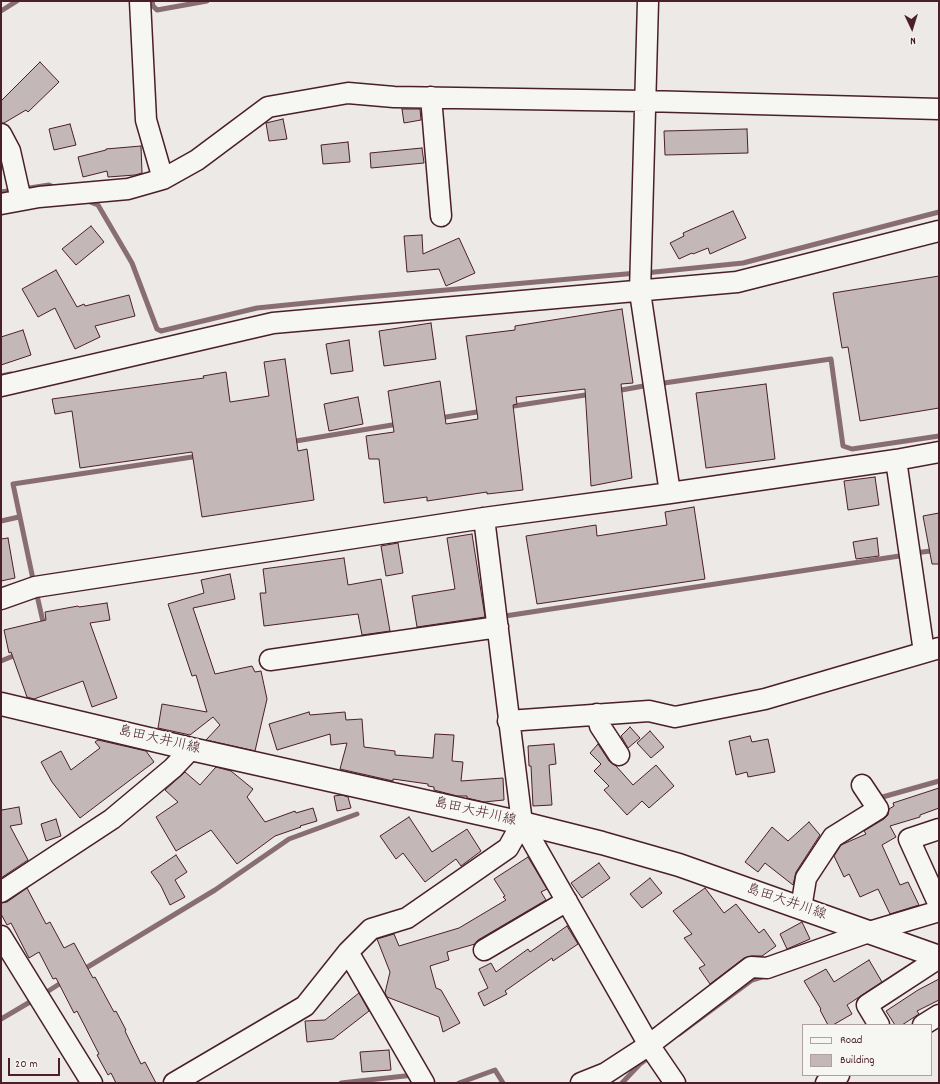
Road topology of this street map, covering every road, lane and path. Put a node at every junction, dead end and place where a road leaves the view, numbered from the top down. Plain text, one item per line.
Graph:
1 (140, 1) edge
2 (648, 1) edge
3 (431, 97) junction
4 (645, 101) junction
5 (939, 109) edge
6 (1, 134) edge
7 (164, 179) junction
8 (21, 200) junction
9 (1, 204) edge
10 (441, 216) dead end
11 (939, 231) edge
12 (640, 292) junction
13 (1, 386) edge
14 (939, 452) edge
15 (896, 460) junction
16 (670, 493) junction
17 (484, 518) junction
18 (1, 599) edge
19 (498, 628) junction
20 (932, 650) edge
21 (270, 660) dead end
22 (1, 704) edge
23 (597, 714) junction
24 (508, 721) junction
25 (191, 749) junction
26 (619, 755) dead end
27 (862, 785) dead end
28 (522, 824) junction
29 (939, 829) edge
30 (1, 892) edge
31 (567, 902) junction
32 (939, 905) edge
33 (801, 908) junction
34 (939, 911) edge
35 (869, 932) junction
36 (3, 945) edge
37 (484, 950) dead end
38 (348, 952) junction
39 (939, 958) edge
40 (939, 1015) edge
41 (878, 1024) edge
42 (925, 1024) edge
43 (649, 1045) junction
44 (837, 1076) edge
45 (92, 1083) edge
46 (174, 1083) edge
47 (424, 1083) edge
48 (581, 1083) edge
49 (675, 1083) edge
50 (826, 1083) edge

1 - 7 street
2 - 4 street
3 - 4 street
3 - 7 street
3 - 10 street
4 - 5 street
4 - 12 street
6 - 8 street
7 - 8 street
8 - 9 street
11 - 12 street
12 - 13 street
12 - 16 street
14 - 15 street
15 - 16 street
15 - 20 street
16 - 17 street
17 - 18 street
17 - 19 street
19 - 21 street
19 - 24 street
20 - 23 street
22 - 25 main road, 島田大井川線
23 - 24 street
23 - 26 street
24 - 28 street
25 - 28 main road, 島田大井川線
25 - 30 street
27 - 33 street
28 - 31 street
28 - 33 main road, 島田大井川線
28 - 38 street
29 - 32 street
31 - 37 street
31 - 43 street
33 - 35 main road, 島田大井川線
34 - 35 street
35 - 39 main road, 島田大井川線
35 - 43 street
36 - 45 street
38 - 46 street
38 - 47 street
39 - 41 street
40 - 42 street
43 - 48 street
43 - 49 street
44 - 50 street

